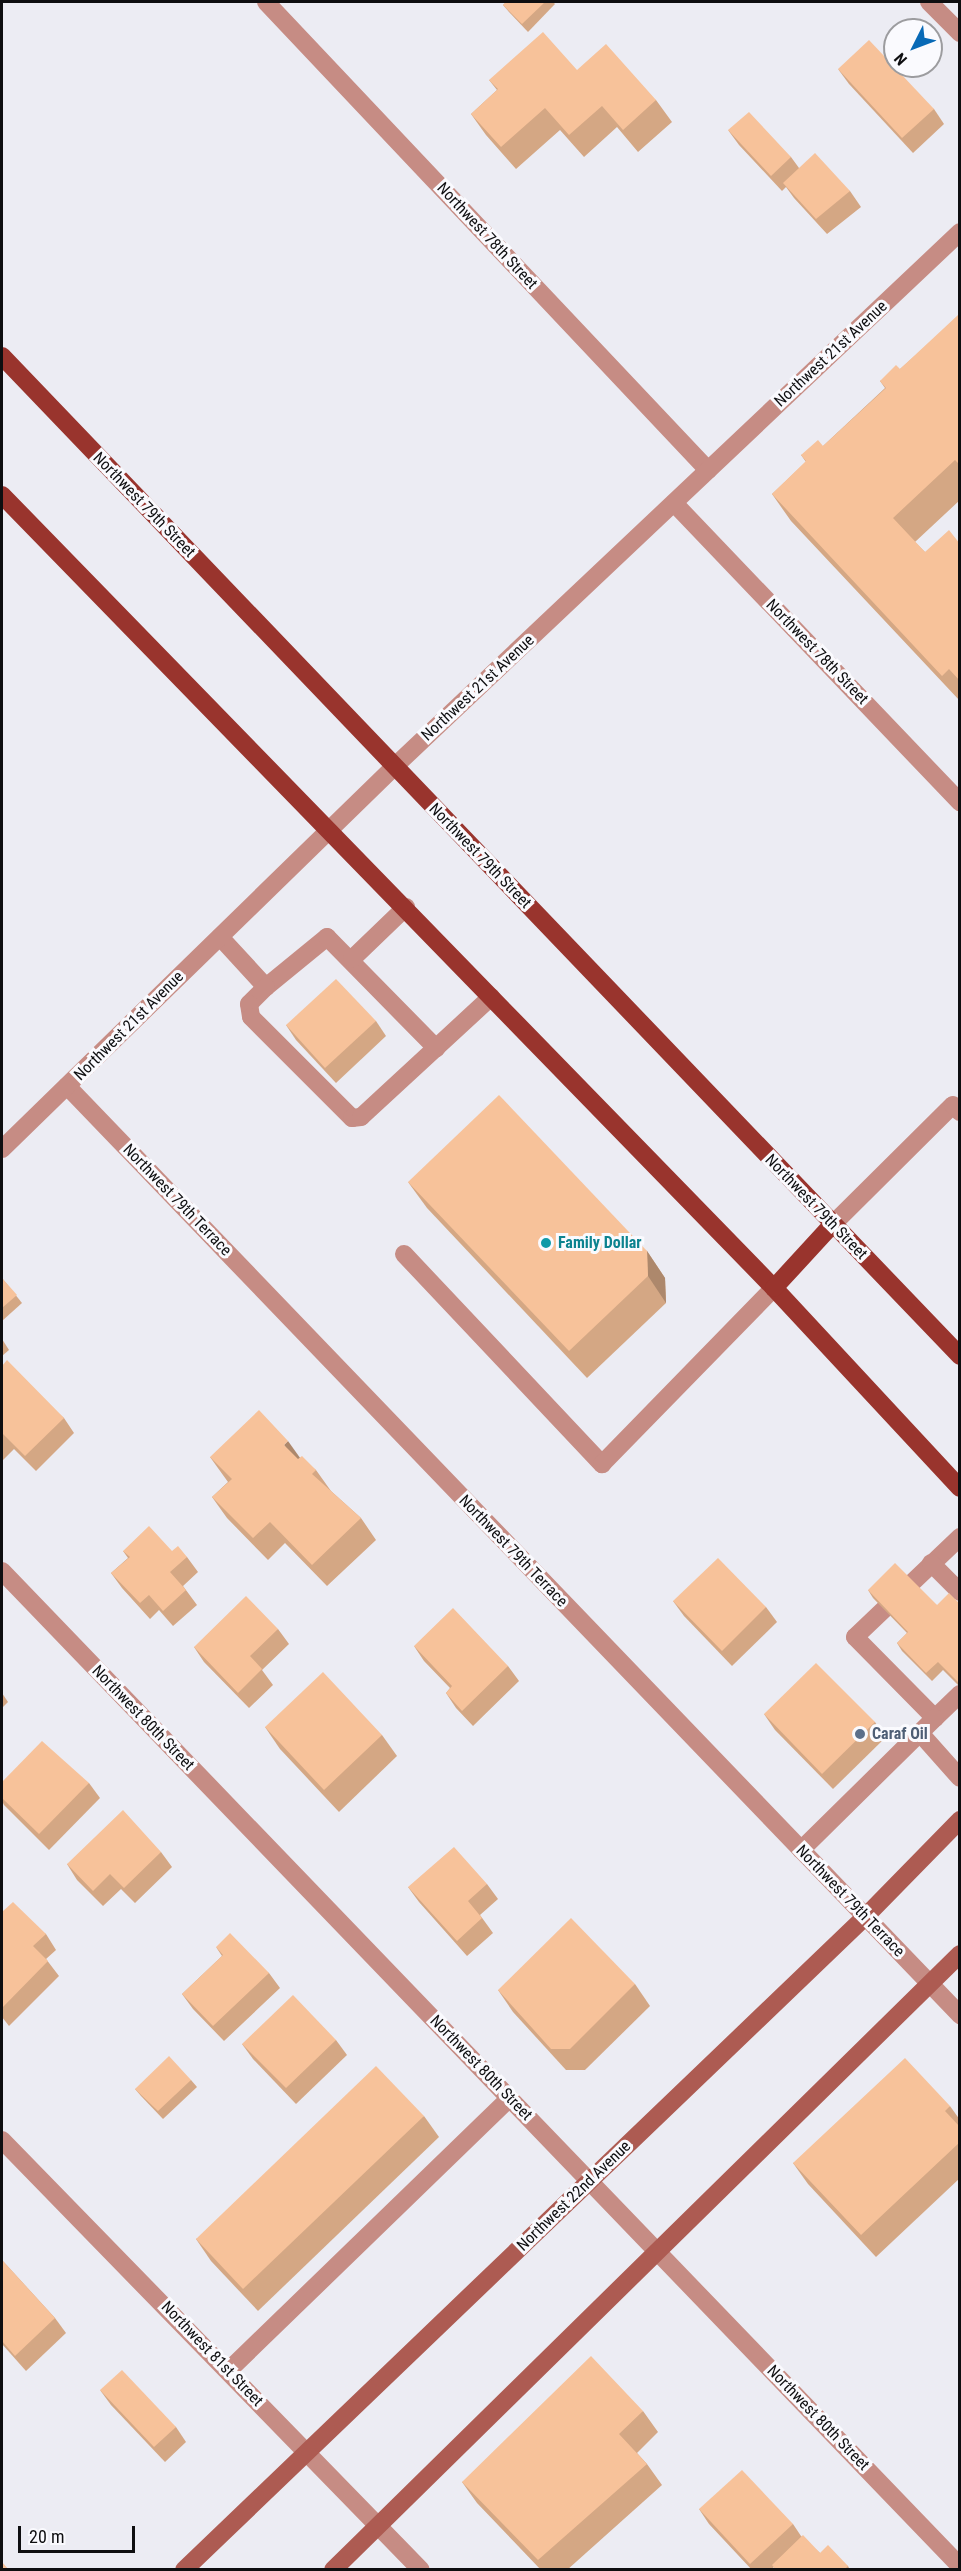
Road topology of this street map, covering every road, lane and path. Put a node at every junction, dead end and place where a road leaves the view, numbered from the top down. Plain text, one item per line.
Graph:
1 (266, 2) edge
2 (929, 2) edge
3 (960, 33) edge
4 (960, 232) edge
5 (2, 356) edge
6 (708, 471) junction
7 (2, 495) edge
8 (674, 503) junction
9 (394, 766) junction
10 (960, 802) edge
11 (329, 829) junction
12 (406, 907) junction
13 (220, 937) junction
14 (352, 959) junction
15 (266, 987) junction
16 (491, 997) junction
17 (436, 1048) junction
18 (67, 1086) junction
19 (957, 1102) edge
20 (2, 1149) edge
21 (832, 1225) junction
22 (404, 1254) dead end
23 (774, 1288) junction
24 (960, 1356) edge
25 (960, 1488) edge
26 (960, 1537) edge
27 (931, 1563) junction
28 (2, 1571) edge
29 (960, 1592) edge
30 (960, 1694) edge
31 (935, 1718) junction
32 (920, 1733) junction
33 (960, 1778) edge
34 (960, 1820) edge
35 (801, 1850) junction
36 (866, 1917) junction
37 (960, 1954) edge
38 (930, 1984) junction
39 (960, 2015) edge
40 (510, 2098) junction
41 (2, 2140) edge
42 (591, 2180) junction
43 (657, 2249) junction
44 (228, 2371) junction
45 (307, 2452) junction
46 (379, 2526) junction
47 (960, 2566) edge
48 (184, 2570) edge
49 (333, 2570) edge
50 (421, 2570) edge

1 - 6 street, Northwest 78th Street
2 - 3 street
4 - 6 street, Northwest 21st Avenue
5 - 9 main road, Northwest 79th Street
6 - 8 street, Northwest 21st Avenue
7 - 11 main road
8 - 9 street, Northwest 21st Avenue
8 - 10 street, Northwest 78th Street
9 - 11 street, Northwest 21st Avenue
9 - 21 main road, Northwest 79th Street
11 - 12 main road
11 - 13 street, Northwest 21st Avenue
12 - 14 street
12 - 16 main road
13 - 15 street
13 - 18 street, Northwest 21st Avenue
14 - 15 street
14 - 17 street
15 - 17 street
16 - 17 street
16 - 23 main road
18 - 20 street, Northwest 21st Avenue
18 - 35 street, Northwest 79th Terrace
19 - 21 street
21 - 23 main road
21 - 24 main road, Northwest 79th Street
22 - 23 street
23 - 25 main road
26 - 27 street
27 - 29 street
27 - 31 street
28 - 40 street, Northwest 80th Street
30 - 31 street
31 - 32 street
32 - 33 street
32 - 35 street
34 - 36 main road, Northwest 22nd Avenue
35 - 36 street, Northwest 79th Terrace
36 - 38 street, Northwest 79th Terrace
36 - 42 main road, Northwest 22nd Avenue
37 - 38 main road
38 - 39 street, Northwest 79th Terrace
38 - 43 main road
40 - 42 street, Northwest 80th Street
40 - 44 street
41 - 44 street, Northwest 81st Street
42 - 43 street, Northwest 80th Street
42 - 45 main road, Northwest 22nd Avenue
43 - 46 main road
43 - 47 street, Northwest 80th Street
44 - 45 street, Northwest 81st Street
45 - 46 street, Northwest 81st Street
45 - 48 main road, Northwest 22nd Avenue
46 - 49 main road
46 - 50 street, Northwest 81st Street

